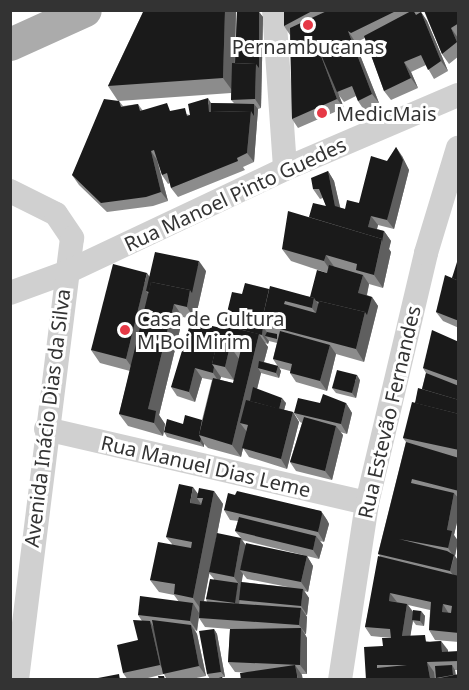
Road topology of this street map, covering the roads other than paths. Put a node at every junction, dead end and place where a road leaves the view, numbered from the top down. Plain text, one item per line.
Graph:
1 (85, 10) edge
2 (274, 10) edge
3 (10, 44) edge
4 (459, 95) edge
5 (459, 148) edge
6 (285, 169) junction
7 (10, 191) edge
8 (65, 273) junction
9 (10, 293) edge
10 (46, 429) junction
11 (367, 503) junction
12 (17, 680) edge
13 (340, 680) edge

1 - 3 main road
2 - 6 street
4 - 6 street, Rua Manoel Pinto Guedes
5 - 11 street, Rua Estevão Fernandes
6 - 8 street, Rua Manoel Pinto Guedes
7 - 8 street, Avenida Inácio Dias da Silva
8 - 9 street, Rua Manoel Pinto Guedes
8 - 10 street, Avenida Inácio Dias da Silva
10 - 11 street, Rua Manuel Dias Leme
10 - 12 street, Avenida Inácio Dias da Silva
11 - 13 street, Rua Estevão Fernandes

